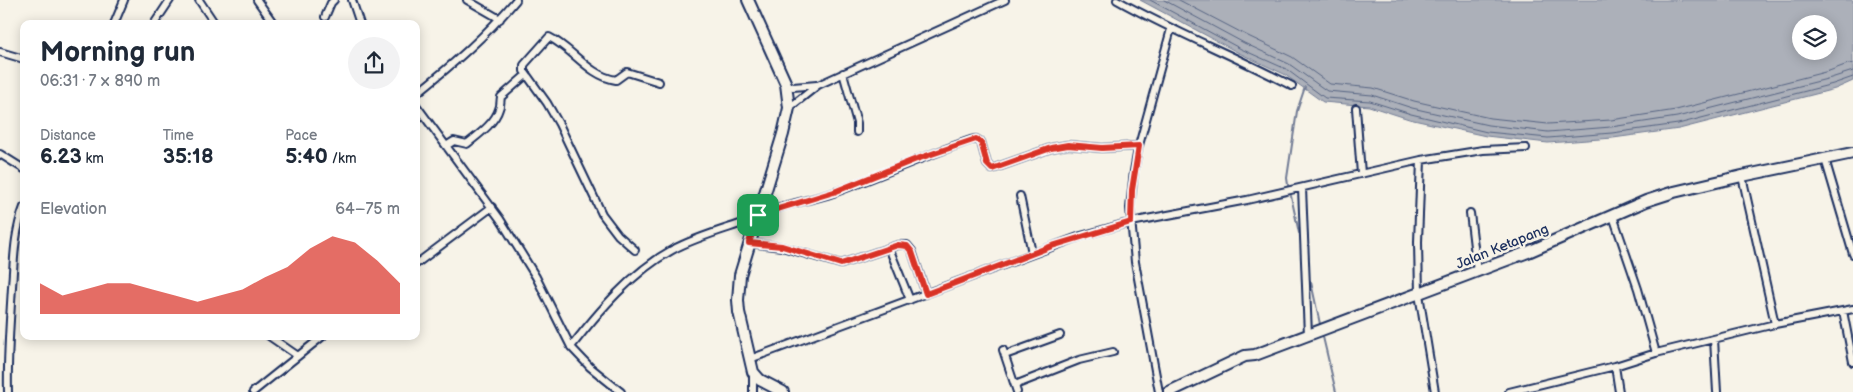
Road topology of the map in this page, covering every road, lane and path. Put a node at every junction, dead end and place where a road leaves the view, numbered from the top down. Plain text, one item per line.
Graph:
1 (124, 0) edge
2 (170, 0) edge
3 (199, 0) edge
4 (257, 0) edge
5 (334, 0) edge
6 (352, 0) edge
7 (467, 0) edge
8 (516, 0) edge
9 (748, 0) edge
10 (1006, 0) edge
11 (1117, 0) edge
12 (996, 2) edge
13 (325, 17) dead end
14 (500, 19) junction
15 (116, 20) edge
16 (157, 20) edge
17 (212, 20) edge
18 (271, 20) edge
19 (359, 20) edge
20 (1171, 29) junction
21 (0, 52) edge
22 (20, 58) edge
23 (843, 73) junction
24 (526, 75) junction
25 (658, 82) dead end
26 (786, 84) junction
27 (818, 85) junction
28 (1292, 86) dead end
29 (420, 91) edge
30 (789, 108) junction
31 (1356, 108) dead end
32 (420, 110) edge
33 (857, 132) dead end
34 (446, 146) junction
35 (1139, 146) junction
36 (1526, 148) dead end
37 (1853, 153) edge
38 (0, 154) edge
39 (1825, 159) junction
40 (1421, 160) junction
41 (20, 166) edge
42 (1361, 174) junction
43 (1742, 176) junction
44 (1302, 188) junction
45 (1020, 196) dead end
46 (492, 207) junction
47 (1470, 213) dead end
48 (758, 215) junction
49 (1613, 216) junction
50 (1131, 222) junction
51 (20, 231) edge
52 (749, 243) junction
53 (889, 248) junction
54 (635, 250) dead end
55 (1032, 253) junction
56 (1853, 254) edge
57 (420, 261) edge
58 (1476, 272) junction
59 (926, 294) junction
60 (1419, 294) junction
61 (910, 300) junction
62 (1853, 309) edge
63 (1843, 311) junction
64 (1775, 324) junction
65 (1060, 335) dead end
66 (1308, 335) junction
67 (1714, 339) junction
68 (275, 340) edge
69 (318, 340) edge
70 (571, 347) junction
71 (1113, 352) dead end
72 (1656, 352) junction
73 (298, 356) junction
74 (750, 359) junction
75 (1853, 362) edge
76 (1615, 366) junction
77 (752, 372) junction
78 (1546, 384) junction
79 (1016, 388) edge
80 (8, 392) edge
81 (254, 392) edge
82 (621, 392) edge
83 (753, 392) edge
84 (783, 392) edge
85 (1159, 392) edge
86 (1169, 392) edge
87 (1435, 392) edge
88 (1508, 392) edge
89 (1546, 392) edge
90 (1619, 392) edge
91 (1717, 392) edge

1 - 15 street
2 - 16 street
3 - 17 street
4 - 18 street
5 - 13 street
6 - 19 street
7 - 14 street
8 - 14 street
9 - 26 main road
10 - 12 street
11 - 20 street
12 - 23 street
14 - 29 street
20 - 28 street
20 - 35 street
21 - 22 street
23 - 27 street
23 - 33 street
24 - 25 street
24 - 34 street
24 - 54 street
26 - 27 street
26 - 30 main road
27 - 30 street
30 - 48 main road
31 - 42 street
32 - 34 street
34 - 46 street
35 - 48 street
35 - 50 street
36 - 40 street
37 - 39 main road, Jalan Ketapang
38 - 41 street
39 - 43 main road, Jalan Ketapang
39 - 56 street
40 - 42 street
40 - 60 street
42 - 44 street
43 - 49 main road, Jalan Ketapang
43 - 64 street
44 - 50 street
44 - 66 street
45 - 55 street
46 - 57 street
46 - 70 street
47 - 58 street
48 - 52 main road
48 - 70 street
49 - 58 main road, Jalan Ketapang
49 - 72 street
50 - 55 street
50 - 85 street
51 - 80 street
52 - 53 street
52 - 74 main road
53 - 59 street
53 - 61 street
55 - 59 street
58 - 60 main road, Jalan Ketapang
59 - 61 street
60 - 66 main road, Jalan Ketapang
60 - 87 street
61 - 74 street
62 - 63 street
63 - 64 street
63 - 75 street
64 - 67 street
65 - 79 street
66 - 86 main road, Jalan Ketapang
67 - 72 street
67 - 91 street
68 - 73 street
69 - 73 street
70 - 82 street
71 - 79 street
72 - 76 street
73 - 81 street
74 - 77 main road
76 - 78 street
76 - 90 street
77 - 83 street
77 - 84 main road
78 - 88 street
78 - 89 street

